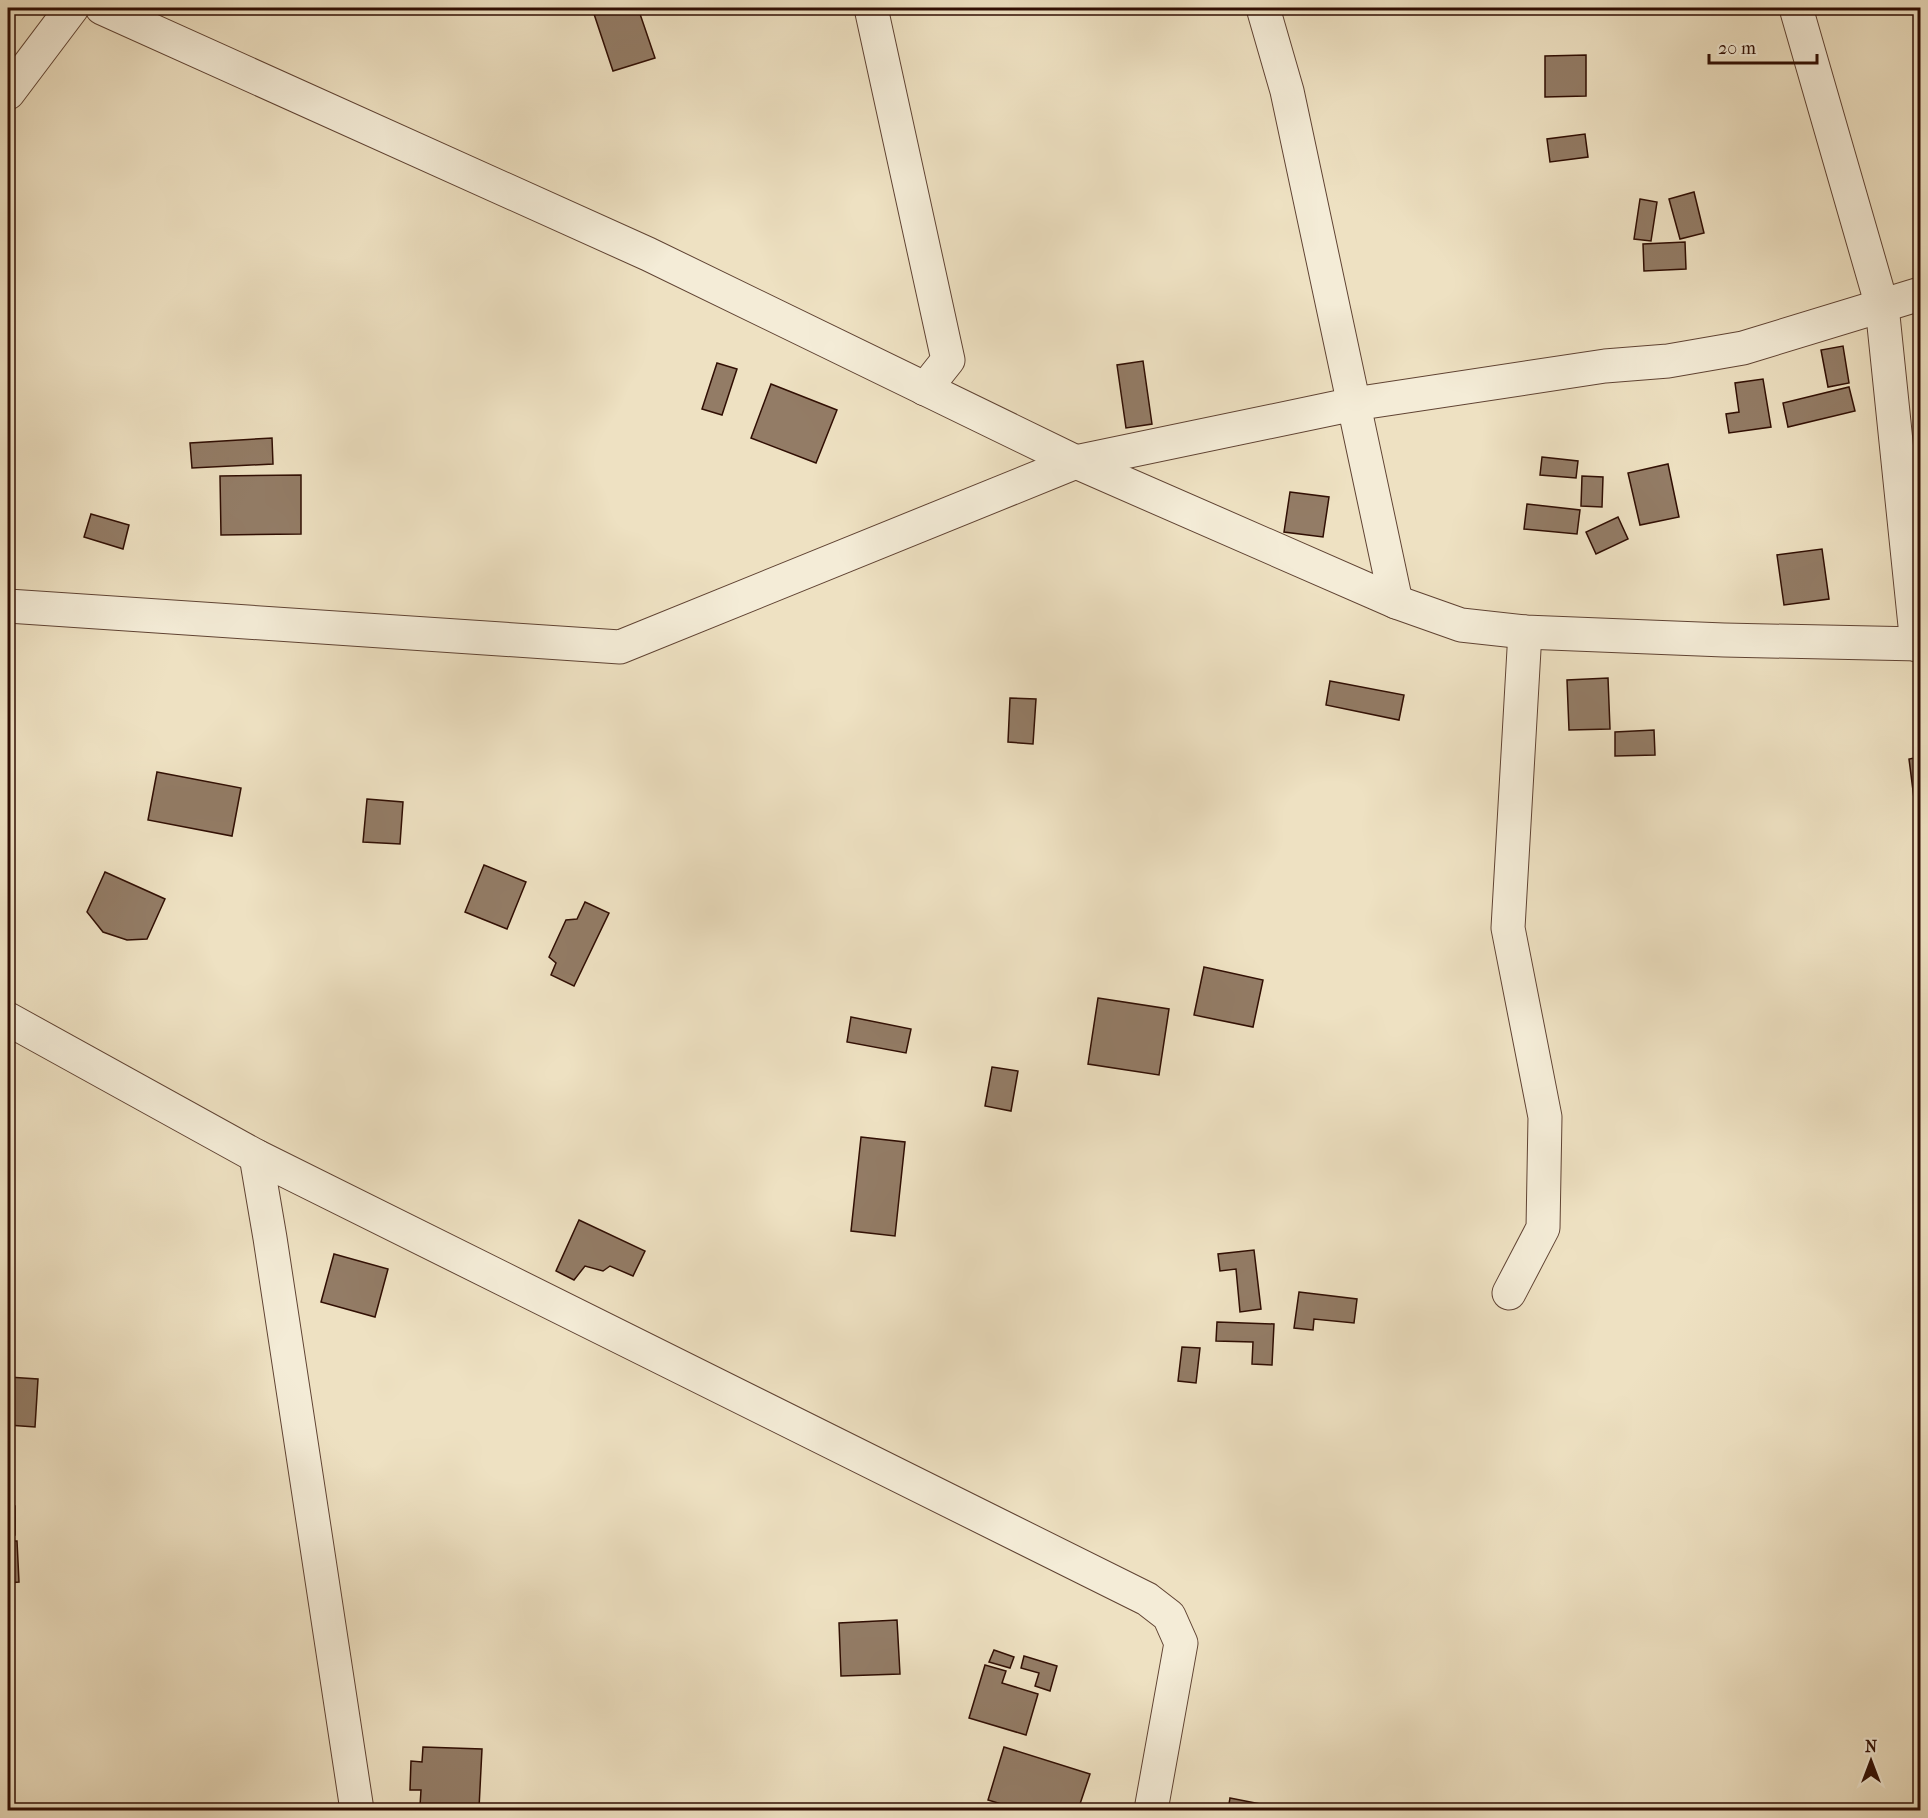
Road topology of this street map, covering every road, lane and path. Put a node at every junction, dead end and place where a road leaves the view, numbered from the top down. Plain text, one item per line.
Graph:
1 (72, 8) edge
2 (102, 8) edge
3 (871, 8) edge
4 (1263, 8) edge
5 (1796, 8) edge
6 (8, 93) edge
7 (1920, 294) edge
8 (1882, 306) junction
9 (925, 389) junction
10 (1354, 404) junction
11 (1076, 462) junction
12 (1396, 602) junction
13 (8, 606) edge
14 (1525, 632) junction
15 (1919, 645) edge
16 (8, 1018) edge
17 (256, 1156) junction
18 (1509, 1293) dead end
19 (357, 1810) edge
20 (1151, 1810) edge

1 - 6 street
2 - 9 street
3 - 9 street
4 - 10 street
5 - 8 street
7 - 8 street
8 - 10 street
8 - 15 street
9 - 11 street
10 - 11 street
10 - 12 street
11 - 12 street
11 - 13 street
12 - 14 street
14 - 15 street
14 - 18 street
16 - 17 street
17 - 19 street
17 - 20 street

